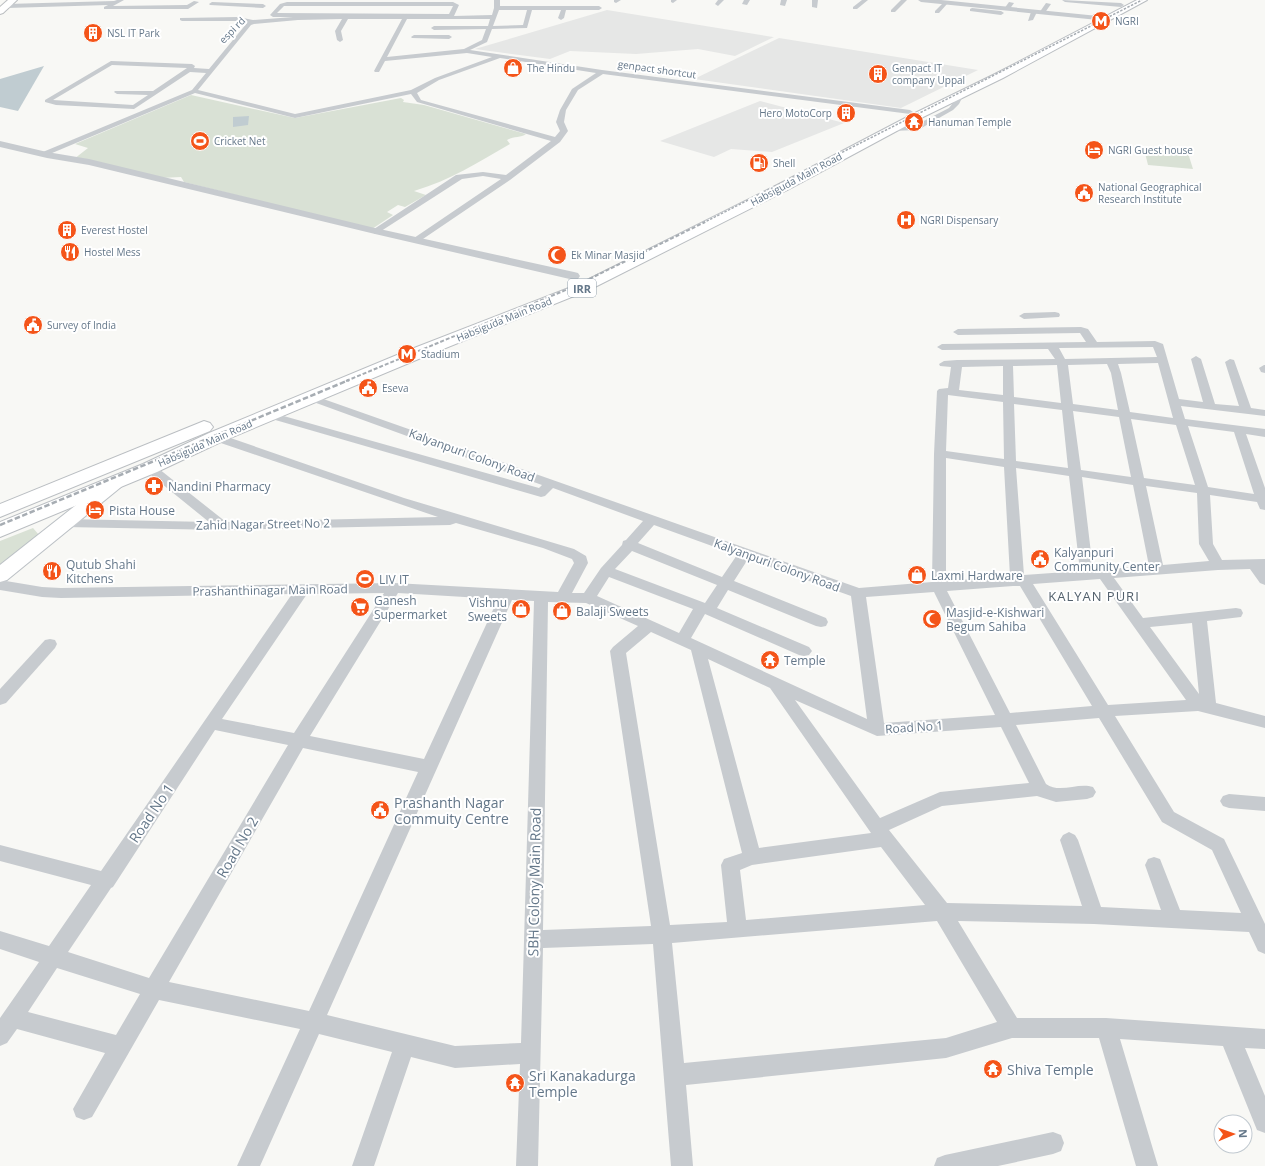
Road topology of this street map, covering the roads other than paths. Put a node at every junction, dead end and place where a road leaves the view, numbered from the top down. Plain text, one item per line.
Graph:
1 (223, 0) edge
2 (251, 0) edge
3 (303, 0) edge
4 (328, 0) edge
5 (384, 0) edge
6 (402, 0) edge
7 (416, 0) edge
8 (497, 0) edge
9 (815, 0) edge
10 (864, 0) edge
11 (904, 0) edge
12 (921, 0) edge
13 (1065, 0) edge
14 (1144, 0) edge
15 (120, 1) edge
16 (134, 1) dead end
17 (935, 1) edge
18 (366, 2) edge
19 (586, 2) dead end
20 (945, 2) junction
21 (212, 3) edge
22 (269, 3) dead end
23 (1126, 3) edge
24 (1048, 4) dead end
25 (5, 5) edge
26 (241, 5) junction
27 (971, 5) edge
28 (263, 6) junction
29 (815, 7) dead end
30 (497, 8) junction
31 (530, 8) junction
32 (564, 8) junction
33 (855, 8) dead end
34 (225, 11) dead end
35 (893, 11) dead end
36 (193, 12) dead end
37 (937, 12) dead end
38 (1038, 12) junction
39 (219, 14) dead end
40 (305, 17) junction
41 (327, 17) junction
42 (359, 17) junction
43 (397, 17) junction
44 (346, 18) junction
45 (493, 18) junction
46 (560, 18) dead end
47 (1098, 18) junction
48 (208, 19) junction
49 (238, 20) junction
50 (1030, 20) dead end
51 (253, 22) junction
52 (434, 28) dead end
53 (489, 28) junction
54 (414, 37) dead end
55 (450, 37) junction
56 (458, 37) dead end
57 (480, 37) dead end
58 (488, 37) junction
59 (340, 40) dead end
60 (447, 46) dead end
61 (468, 51) junction
62 (498, 57) junction
63 (383, 59) junction
64 (189, 70) junction
65 (210, 71) junction
66 (377, 71) dead end
67 (600, 73) junction
68 (993, 74) junction
69 (640, 78) junction
70 (194, 90) junction
71 (117, 92) dead end
72 (413, 92) junction
73 (156, 93) junction
74 (907, 113) junction
75 (557, 140) junction
76 (0, 144) edge
77 (42, 154) junction
78 (80, 161) junction
79 (507, 178) junction
80 (375, 231) junction
81 (675, 236) junction
82 (416, 240) junction
83 (571, 278) junction
84 (1055, 315) dead end
85 (1033, 331) junction
86 (958, 332) dead end
87 (985, 332) junction
88 (1051, 345) junction
89 (1094, 345) junction
90 (994, 346) junction
91 (942, 347) dead end
92 (1196, 359) dead end
93 (1163, 360) junction
94 (1111, 361) junction
95 (1062, 362) junction
96 (1230, 362) dead end
97 (1008, 363) junction
98 (944, 364) dead end
99 (957, 364) junction
100 (953, 393) junction
101 (312, 398) junction
102 (1009, 400) junction
103 (1174, 402) junction
104 (1210, 406) junction
105 (1067, 408) junction
106 (1246, 411) junction
107 (1265, 413) edge
108 (269, 415) junction
109 (1124, 415) junction
110 (1182, 422) junction
111 (1239, 430) junction
112 (1265, 433) edge
113 (216, 437) junction
114 (940, 454) junction
115 (1010, 464) junction
116 (150, 468) junction
117 (1075, 472) junction
118 (1138, 481) junction
119 (115, 483) junction
120 (550, 484) junction
121 (1203, 490) junction
122 (1264, 501) edge
123 (0, 511) edge
124 (460, 520) junction
125 (651, 520) junction
126 (66, 523) junction
127 (223, 526) junction
128 (0, 530) edge
129 (628, 544) junction
130 (745, 554) junction
131 (1259, 564) edge
132 (1218, 565) junction
133 (1157, 570) junction
134 (606, 571) junction
135 (1104, 574) junction
136 (0, 575) edge
137 (1087, 576) junction
138 (1265, 580) edge
139 (1020, 581) junction
140 (725, 584) junction
141 (0, 585) edge
142 (394, 588) junction
143 (939, 588) junction
144 (302, 591) junction
145 (858, 593) junction
146 (508, 594) junction
147 (541, 597) junction
148 (562, 598) junction
149 (588, 598) junction
150 (705, 609) junction
151 (1236, 613) dead end
152 (1199, 618) junction
153 (821, 622) dead end
154 (1141, 623) junction
155 (650, 625) junction
156 (689, 643) junction
157 (50, 644) dead end
158 (804, 651) dead end
159 (775, 684) junction
160 (0, 699) edge
161 (1203, 706) junction
162 (1104, 711) junction
163 (1007, 720) junction
164 (1265, 722) edge
165 (211, 723) junction
166 (877, 730) junction
167 (299, 740) junction
168 (428, 767) junction
169 (1040, 789) junction
170 (1087, 792) dead end
171 (1229, 801) dead end
172 (1265, 804) edge
173 (881, 833) junction
174 (1068, 840) dead end
175 (0, 853) edge
176 (752, 857) junction
177 (1154, 865) dead end
178 (106, 880) junction
179 (942, 912) junction
180 (1094, 915) junction
181 (1174, 919) junction
182 (1255, 923) junction
183 (738, 930) junction
184 (662, 935) junction
185 (533, 939) junction
186 (0, 940) edge
187 (1265, 945) edge
188 (54, 957) junction
189 (153, 989) junction
190 (12, 1018) junction
191 (314, 1022) junction
192 (1012, 1028) junction
193 (1106, 1028) junction
194 (0, 1036) edge
195 (1230, 1038) junction
196 (1265, 1039) edge
197 (405, 1045) junction
198 (121, 1047) junction
199 (531, 1053) junction
200 (675, 1075) junction
201 (84, 1109) dead end
202 (1265, 1122) edge
203 (1053, 1143) dead end
204 (248, 1166) edge
205 (363, 1166) edge
206 (527, 1166) edge
207 (682, 1166) edge
208 (945, 1166) edge
209 (1147, 1166) edge

1 - 26 street
2 - 26 street
3 - 4 street
5 - 18 street
6 - 7 street
8 - 30 street
9 - 29 street
10 - 33 street
11 - 35 street
12 - 17 street
13 - 23 street
14 - 68 main road, Habsiguda Main Road / IRR
15 - 16 street
15 - 25 street
17 - 20 street
18 - 40 street
18 - 42 street
18 - 43 street
19 - 32 street
20 - 27 street
20 - 37 street
21 - 26 street
22 - 28 street
23 - 47 main road, Habsiguda Main Road / IRR
24 - 38 street
26 - 28 street
26 - 34 street
27 - 38 street
28 - 49 street
30 - 31 street
30 - 45 street
31 - 32 street
31 - 53 street
32 - 46 street
36 - 48 street
38 - 47 street
38 - 50 street
39 - 48 street
40 - 41 street, espi rd
40 - 51 street, espi rd
41 - 42 street
41 - 44 street, espi rd
42 - 43 street, espi rd
42 - 44 street, espi rd
43 - 45 street, espi rd
43 - 63 street
44 - 59 street
45 - 53 street
47 - 68 main road, Habsiguda Main Road / IRR
48 - 49 street
49 - 51 street
51 - 65 street, espi rd
52 - 53 street
53 - 58 street
54 - 55 street
55 - 56 street
55 - 60 street
57 - 58 street
58 - 61 street
61 - 62 street
61 - 63 street
62 - 67 street
62 - 69 street, genpact shortcut
62 - 72 street
63 - 66 street
64 - 65 street
64 - 73 street
64 - 73 street
65 - 70 street, espi rd
67 - 69 street
67 - 75 street
68 - 74 main road, Habsiguda Main Road / IRR
68 - 81 main road, Habsiguda Main Road / IRR
69 - 74 street, genpact shortcut
70 - 72 street
70 - 77 street, espi rd
71 - 73 street
72 - 75 street
74 - 81 main road, Habsiguda Main Road / IRR
75 - 79 street
76 - 77 street
77 - 78 street
78 - 80 street
78 - 83 street
79 - 80 street
79 - 82 street
80 - 82 street
81 - 83 main road, Habsiguda Main Road / IRR
81 - 101 main road, Habsiguda Main Road / IRR
82 - 83 street
83 - 123 main road, Habsiguda Main Road / IRR
84 - 85 street
85 - 87 street
85 - 89 street
86 - 87 street
87 - 90 street
88 - 89 street
88 - 90 street
88 - 95 street
89 - 93 street
90 - 91 street
92 - 104 street
93 - 94 street
93 - 103 street
94 - 95 street
94 - 109 street
95 - 97 street
95 - 105 street
96 - 106 street
97 - 99 street
97 - 102 street
98 - 99 street
99 - 100 street
100 - 102 street
100 - 114 street
101 - 108 main road, Habsiguda Main Road / IRR
101 - 120 street, Kalyanpuri Colony Road
102 - 105 street
102 - 115 street
103 - 104 street
103 - 110 street
104 - 106 street
105 - 109 street
105 - 117 street
106 - 107 street
108 - 113 main road, Habsiguda Main Road / IRR
108 - 120 street
109 - 110 street
109 - 118 street
110 - 111 street
110 - 121 street
111 - 112 street
111 - 122 street
113 - 116 main road, Habsiguda Main Road / IRR
113 - 124 street
114 - 115 street
114 - 143 street
115 - 117 street
115 - 139 street
116 - 119 main road, Habsiguda Main Road / IRR
116 - 127 street
117 - 118 street
117 - 137 street
118 - 121 street
118 - 133 street
119 - 126 main road
119 - 128 main road, Habsiguda Main Road / IRR
120 - 125 street, Kalyanpuri Colony Road
121 - 122 street
121 - 132 street
124 - 127 street, Zahid Nagar Street No 2
124 - 148 street
125 - 129 street
125 - 130 street, Kalyanpuri Colony Road
126 - 127 street, Zahid Nagar Street No 2
126 - 136 main road
129 - 134 street
129 - 140 street
130 - 140 street
130 - 145 street, Kalyanpuri Colony Road
131 - 132 street, Kalyanpuri Colony Road
131 - 138 street
132 - 133 street, Kalyanpuri Colony Road
133 - 135 street, Kalyanpuri Colony Road
134 - 149 street
134 - 150 street
135 - 137 street, Kalyanpuri Colony Road
135 - 154 street
137 - 139 street, Kalyanpuri Colony Road
139 - 143 street, Kalyanpuri Colony Road
139 - 162 street
140 - 150 street
140 - 153 street
141 - 144 street, Prashanthinagar Main Road
142 - 144 street, Prashanthinagar Main Road
142 - 146 street, Prashanthinagar Main Road
142 - 167 street, Road No 2
143 - 145 street, Kalyanpuri Colony Road
143 - 163 street
144 - 165 street, Road No 1
145 - 166 street
146 - 147 street, Prashanthinagar Main Road
146 - 168 street
147 - 148 street, Road No 1
147 - 185 street, SBH Colony Main Road
148 - 149 street, Road No 1
149 - 155 street, Road No 1
150 - 156 street
150 - 158 street
151 - 152 street
152 - 154 street
152 - 161 street
154 - 161 street
155 - 156 street, Road No 1
155 - 184 street
156 - 159 street, Road No 1
156 - 176 street
157 - 160 street
159 - 166 street, Road No 1
159 - 173 street
161 - 162 street, Road No 1
161 - 164 street, Road No 1
162 - 163 street, Road No 1
162 - 182 street
163 - 166 street, Road No 1
163 - 169 street
165 - 167 street
165 - 178 street, Road No 1
167 - 168 street
167 - 189 street, Road No 2
168 - 191 street
169 - 170 street
169 - 173 street
171 - 172 street
173 - 176 street
173 - 179 street
174 - 180 street
175 - 178 street
176 - 183 street
177 - 181 street
178 - 188 street, Road No 1
179 - 180 street
179 - 183 street
179 - 192 street
180 - 181 street
181 - 182 street
182 - 187 street
183 - 184 street
184 - 185 street
184 - 200 street
185 - 199 street, SBH Colony Main Road
186 - 188 street
188 - 189 street
188 - 190 street, Road No 1
189 - 191 street
189 - 198 street, Road No 2
190 - 194 street, Road No 1
190 - 198 street
191 - 197 street
191 - 204 street
192 - 193 street
192 - 200 street
193 - 195 street
193 - 209 street
195 - 196 street
195 - 202 street
197 - 199 street
197 - 205 street
198 - 201 street, Road No 2
199 - 206 street, SBH Colony Main Road
200 - 207 street
203 - 208 street

